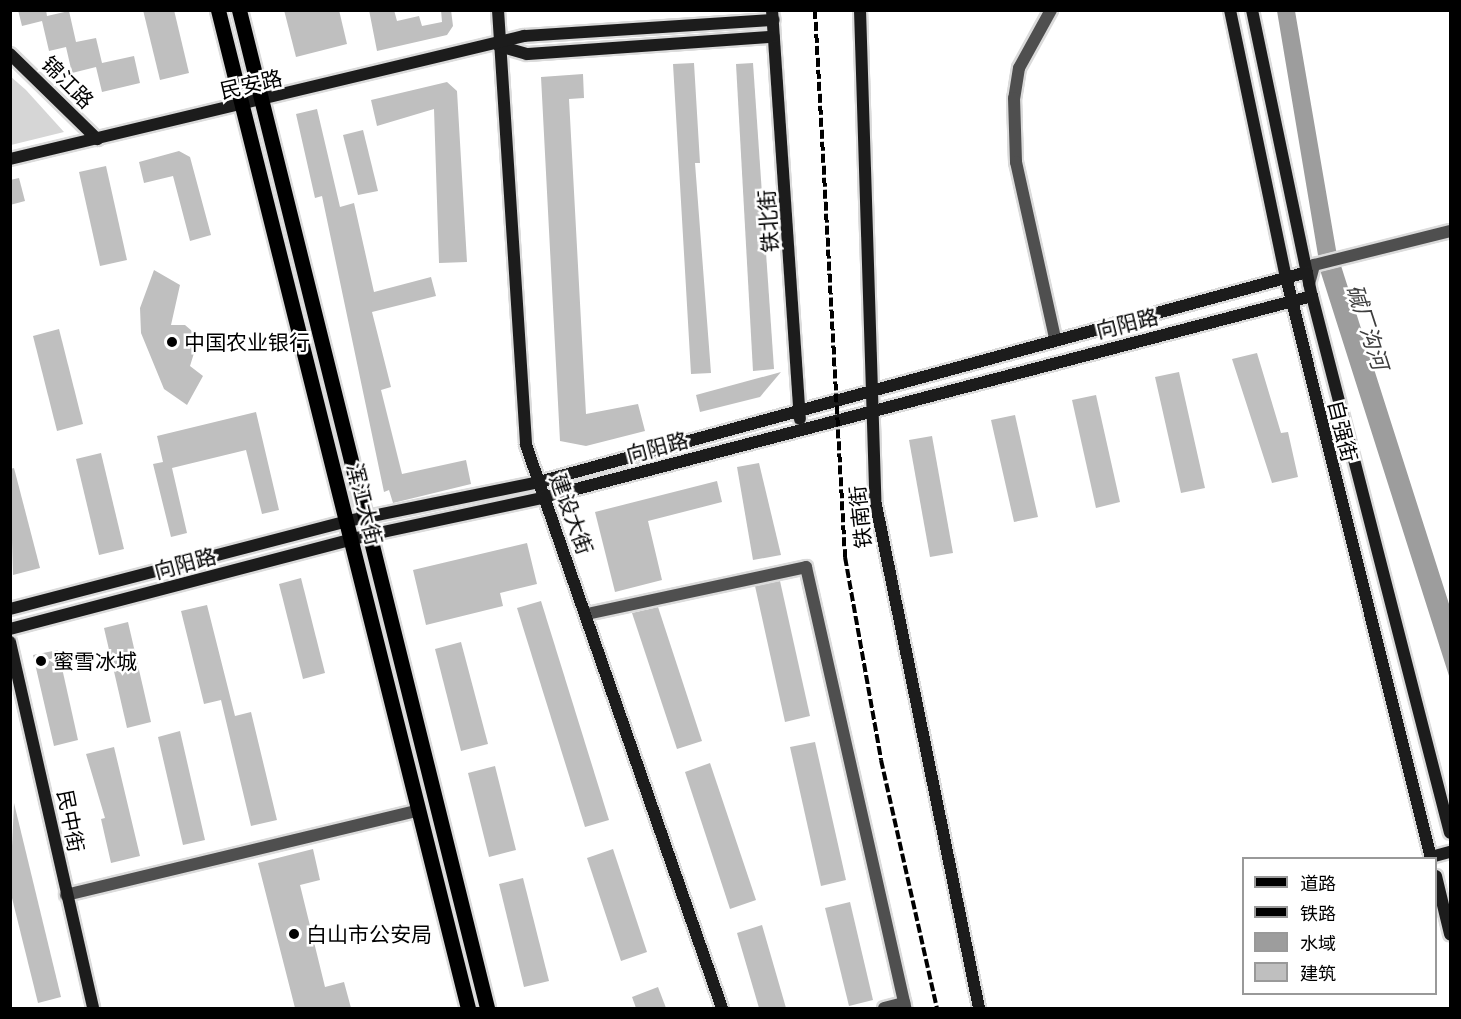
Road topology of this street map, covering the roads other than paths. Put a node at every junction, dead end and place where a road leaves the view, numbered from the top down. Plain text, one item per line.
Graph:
1 (218, 10) edge
2 (240, 10) edge
3 (498, 10) edge
4 (860, 10) edge
5 (1051, 10) edge
6 (1230, 10) edge
7 (1252, 10) edge
8 (772, 15) edge
9 (773, 37) junction
10 (499, 46) junction
11 (10, 54) edge
12 (263, 101) junction
13 (242, 106) junction
14 (97, 139) junction
15 (10, 159) edge
16 (1450, 231) edge
17 (1286, 277) junction
18 (1311, 279) junction
19 (1293, 301) junction
20 (1055, 338) junction
21 (872, 389) junction
22 (871, 407) junction
23 (799, 412) junction
24 (802, 429) junction
25 (538, 482) junction
26 (546, 497) junction
27 (348, 521) junction
28 (368, 527) junction
29 (352, 540) junction
30 (10, 609) edge
31 (587, 614) junction
32 (10, 629) edge
33 (10, 642) edge
34 (419, 810) junction
35 (1450, 833) edge
36 (1450, 852) edge
37 (1431, 857) edge
38 (1437, 880) edge
39 (66, 895) junction
40 (1450, 934) edge
41 (904, 1006) edge
42 (93, 1008) edge
43 (468, 1008) edge
44 (487, 1008) edge
45 (722, 1008) edge
46 (884, 1008) edge
47 (979, 1008) edge

1 - 13 main road, 浑江大街
2 - 12 main road, 浑江大街
3 - 10 main road, 建设大街
4 - 21 main road, 铁南街
5 - 20 street
6 - 17 main road, 自强街
7 - 18 main road, 自强街
8 - 9 main road, 铁北街
8 - 10 main road, 民安路
9 - 10 main road, 民安路
9 - 23 main road, 铁北街
10 - 12 main road, 民安路
10 - 25 main road, 建设大街
11 - 14 main road, 锦江路
12 - 13 main road, 民安路
12 - 28 main road, 浑江大街
13 - 14 main road, 民安路
13 - 27 main road, 浑江大街
14 - 15 main road, 民安路
16 - 18 street
17 - 18 main road, 向阳路
17 - 19 main road, 自强街
17 - 20 main road, 向阳路
18 - 19 main road, 向阳路
18 - 35 main road, 自强街
19 - 22 main road, 向阳路
19 - 37 main road, 自强街
20 - 21 main road, 向阳路
21 - 22 main road, 铁南街
21 - 23 main road, 向阳路
22 - 24 main road, 向阳路
22 - 47 main road, 铁南街
23 - 24 main road, 铁北街
23 - 25 main road, 向阳路
24 - 26 main road, 向阳路
25 - 26 main road, 建设大街
25 - 28 main road, 向阳路
26 - 28 main road, 向阳路
26 - 31 main road, 建设大街
27 - 28 main road, 向阳路
27 - 29 main road, 浑江大街
27 - 30 main road, 向阳路
28 - 29 main road, 向阳路
28 - 44 main road, 浑江大街
29 - 32 main road, 向阳路
29 - 34 main road, 浑江大街
31 - 41 street
31 - 45 main road, 建设大街
33 - 39 main road, 民中街
34 - 39 street
34 - 43 main road, 浑江大街
36 - 37 main road
38 - 40 main road
39 - 42 main road, 民中街
41 - 46 street

